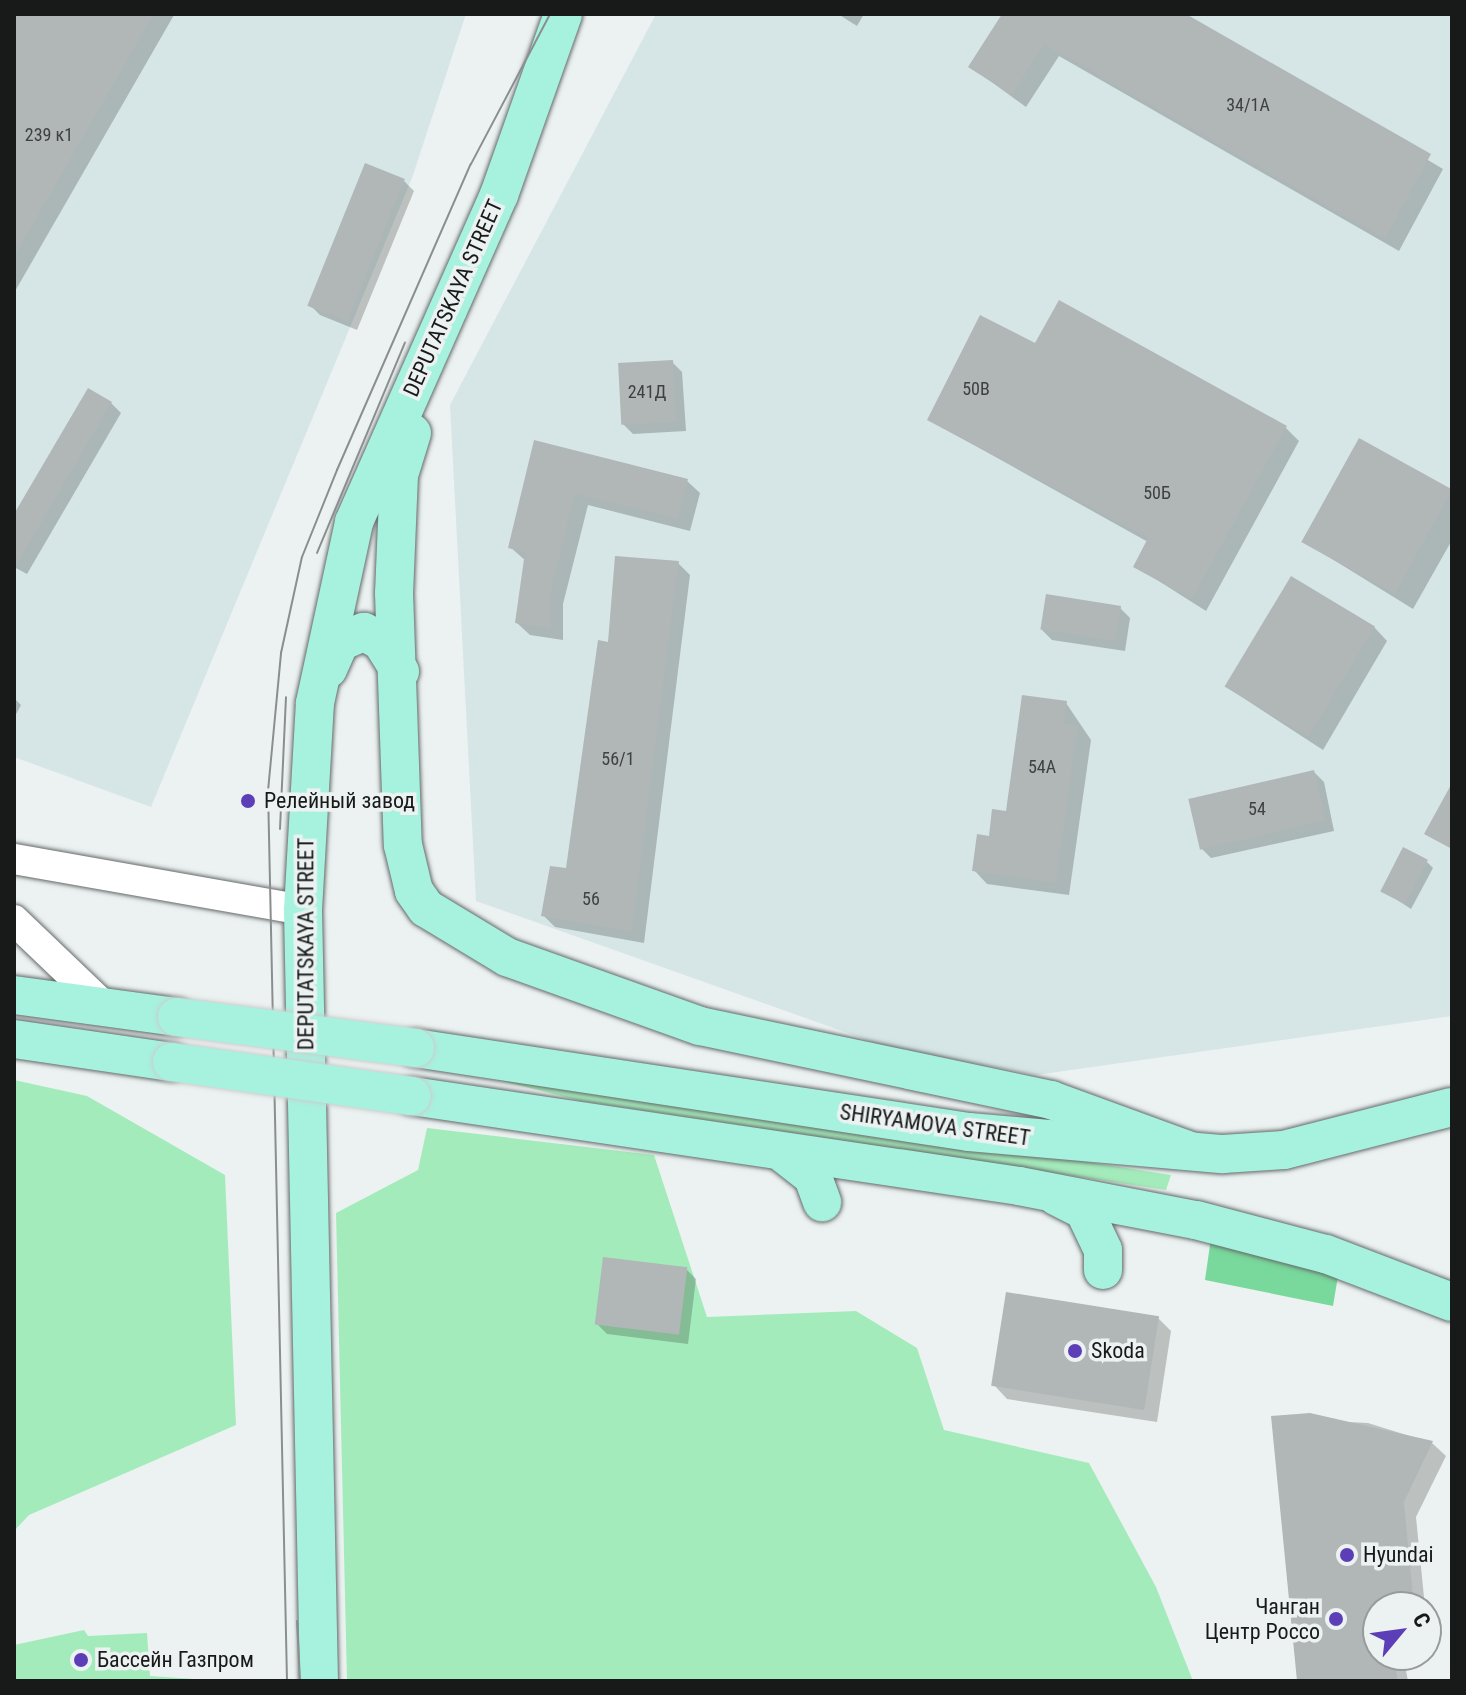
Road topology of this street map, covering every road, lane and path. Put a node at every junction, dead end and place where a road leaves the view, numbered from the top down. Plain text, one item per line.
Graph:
1 (563, 14) edge
2 (452, 305) junction
3 (400, 672) junction
4 (315, 703) junction
5 (14, 859) edge
6 (303, 910) junction
7 (14, 920) edge
8 (14, 995) edge
9 (14, 1003) edge
10 (106, 1008) junction
11 (14, 1039) edge
12 (1452, 1107) edge
13 (1190, 1151) junction
14 (784, 1154) junction
15 (1019, 1186) junction
16 (822, 1202) dead end
17 (1103, 1270) dead end
18 (1452, 1302) edge
19 (319, 1681) edge

1 - 2 main road, DEPUTATSKAYA STREET
2 - 3 main road
2 - 4 main road, DEPUTATSKAYA STREET
3 - 4 main road
3 - 13 main road
4 - 6 main road, DEPUTATSKAYA STREET
5 - 6 street
6 - 19 main road, DEPUTATSKAYA STREET
7 - 10 street
8 - 9 main road
8 - 10 main road
10 - 13 main road, SHIRYAMOVA STREET, bridge
11 - 14 main road, bridge
12 - 13 main road, SHIRYAMOVA STREET
14 - 15 main road
14 - 16 main road
15 - 17 main road
15 - 18 main road

